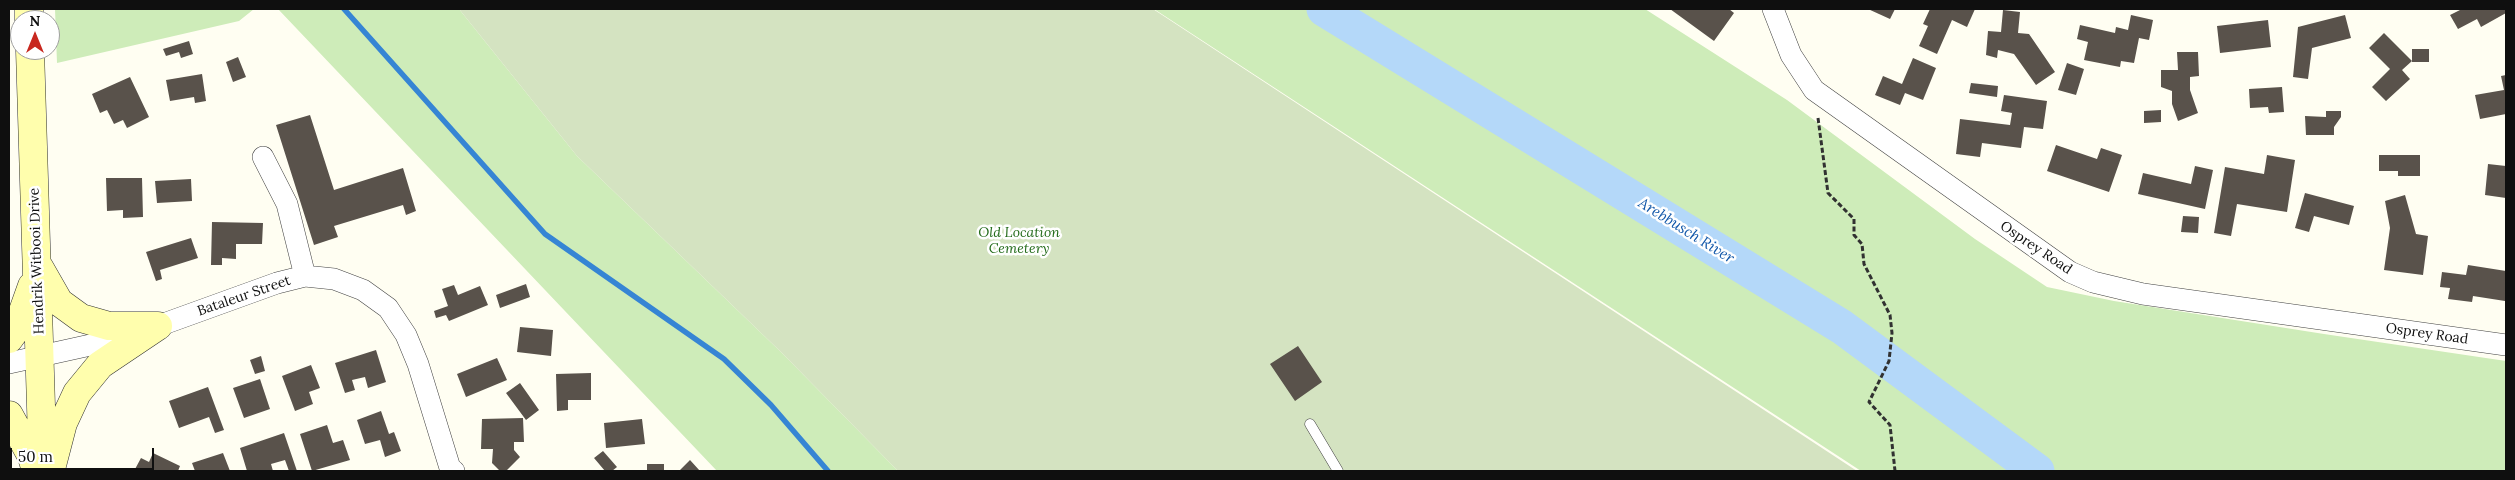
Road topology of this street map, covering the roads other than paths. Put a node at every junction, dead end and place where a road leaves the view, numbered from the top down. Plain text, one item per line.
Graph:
1 (1773, 9) edge
2 (30, 60) edge
3 (263, 157) dead end
4 (38, 265) junction
5 (305, 276) junction
6 (158, 326) junction
7 (9, 339) edge
8 (2506, 345) edge
9 (40, 355) junction
10 (9, 363) edge
11 (9, 415) edge
12 (1310, 424) dead end
13 (448, 470) edge
14 (36, 471) edge
15 (43, 471) edge
16 (51, 471) edge
17 (1338, 471) edge

1 - 8 street, Osprey Road
2 - 4 main road, Hendrik Witbooi Drive
3 - 5 street
4 - 6 main road
4 - 7 main road
4 - 9 main road, Hendrik Witbooi Drive
5 - 6 street, Bataleur Street
5 - 13 street, Bataleur Street
6 - 9 street, Bataleur Street
6 - 16 main road
9 - 10 street, Bataleur Street
9 - 15 main road, Hendrik Witbooi Drive
11 - 14 main road
12 - 17 lane

